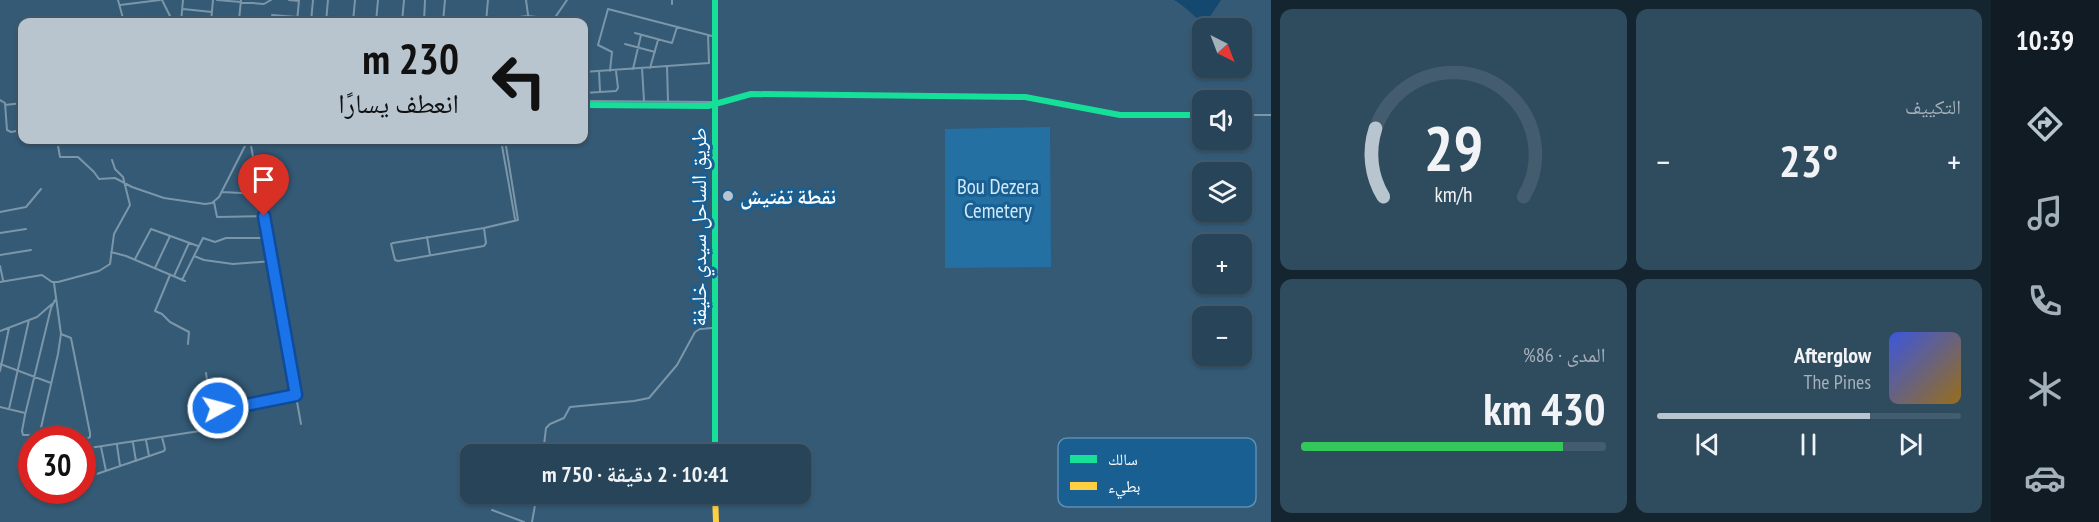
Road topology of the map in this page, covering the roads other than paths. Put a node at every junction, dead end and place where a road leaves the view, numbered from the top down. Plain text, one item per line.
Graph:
1 (118, 0) edge
2 (161, 0) edge
3 (183, 0) edge
4 (213, 0) edge
5 (217, 0) edge
6 (271, 0) edge
7 (289, 0) edge
8 (294, 0) edge
9 (299, 0) edge
10 (313, 0) edge
11 (328, 0) edge
12 (355, 0) edge
13 (378, 0) edge
14 (404, 0) edge
15 (425, 0) edge
16 (445, 0) edge
17 (488, 0) edge
18 (526, 0) edge
19 (567, 0) edge
20 (717, 0) edge
21 (241, 1) edge
22 (120, 5) junction
23 (183, 9) junction
24 (212, 12) junction
25 (272, 15) dead end
26 (528, 16) junction
27 (297, 17) joint
28 (123, 18) edge
29 (170, 18) edge
30 (182, 18) edge
31 (212, 18) edge
32 (239, 18) edge
33 (311, 18) edge
34 (326, 18) edge
35 (353, 18) edge
36 (376, 18) edge
37 (402, 18) edge
38 (424, 18) edge
39 (443, 18) edge
40 (486, 18) edge
41 (514, 18) edge
42 (545, 18) edge
43 (555, 18) edge
44 (677, 27) junction
45 (635, 33) dead end
46 (641, 35) junction
47 (712, 36) junction
48 (658, 40) junction
49 (625, 44) dead end
50 (638, 48) junction
51 (655, 52) junction
52 (712, 63) junction
53 (667, 66) junction
54 (642, 68) junction
55 (650, 68) junction
56 (633, 69) junction
57 (599, 71) junction
58 (610, 71) junction
59 (616, 71) junction
60 (588, 72) edge
61 (600, 92) junction
62 (588, 93) edge
63 (0, 100) edge
64 (644, 101) junction
65 (668, 102) junction
66 (18, 103) edge
67 (588, 103) edge
68 (612, 103) junction
69 (715, 104) junction
70 (5, 105) junction
71 (1192, 115) edge
72 (1252, 115) edge
73 (1271, 115) edge
74 (18, 131) edge
75 (58, 144) edge
76 (245, 144) edge
77 (248, 144) edge
78 (504, 144) edge
79 (112, 160) dead end
80 (124, 183) junction
81 (41, 189) dead end
82 (221, 192) junction
83 (261, 194) junction
84 (214, 201) junction
85 (0, 212) edge
86 (264, 216) junction
87 (484, 228) junction
88 (26, 229) dead end
89 (0, 233) edge
90 (170, 236) junction
91 (427, 237) junction
92 (268, 238) junction
93 (189, 243) junction
94 (198, 246) junction
95 (31, 250) dead end
96 (111, 252) junction
97 (196, 252) junction
98 (0, 255) edge
99 (430, 255) junction
100 (194, 256) junction
101 (198, 257) junction
102 (135, 260) junction
103 (272, 261) junction
104 (0, 266) edge
105 (155, 268) junction
106 (172, 275) junction
107 (2, 282) edge
108 (54, 283) junction
109 (55, 300) junction
110 (52, 304) junction
111 (29, 321) junction
112 (9, 328) junction
113 (715, 328) junction
114 (0, 331) edge
115 (61, 334) junction
116 (188, 344) dead end
117 (1, 364) edge
118 (18, 370) junction
119 (0, 371) edge
120 (206, 373) dead end
121 (34, 377) junction
122 (51, 383) junction
123 (296, 395) junction
124 (0, 407) edge
125 (9, 410) junction
126 (221, 410) junction
127 (25, 413) junction
128 (301, 424) dead end
129 (89, 426) edge
130 (162, 437) junction
131 (146, 440) junction
132 (133, 442) junction
133 (117, 444) junction
134 (544, 444) edge
135 (717, 444) edge
136 (717, 444) edge
137 (101, 446) junction
138 (96, 447) edge
139 (149, 456) junction
140 (136, 460) junction
141 (120, 466) junction
142 (106, 471) junction
143 (96, 474) edge
144 (535, 504) edge
145 (717, 504) edge
146 (492, 510) dead end
147 (524, 522) edge
148 (532, 522) edge
149 (718, 522) edge

1 - 22 street
2 - 22 street
2 - 29 street
3 - 23 street
4 - 24 street
5 - 21 street
6 - 21 street
7 - 8 street
8 - 9 street
9 - 27 street
10 - 33 street
11 - 34 street
12 - 35 street
13 - 36 street
14 - 37 street
15 - 38 street
16 - 39 street
17 - 40 street
18 - 26 street
19 - 43 street
20 - 47 main road, طريق الساحل سيدي خليفة
20 - 69 main road
21 - 32 street
22 - 28 street
23 - 24 street
23 - 30 street
24 - 31 street
25 - 27 street
26 - 41 street
26 - 42 street
44 - 47 street
44 - 48 street
44 - 58 street
45 - 46 street
46 - 48 street
46 - 50 street
47 - 52 main road, طريق الساحل سيدي خليفة
48 - 51 street
49 - 50 street
50 - 51 street
50 - 56 street
51 - 55 street
52 - 53 street
52 - 69 main road, طريق الساحل سيدي خليفة
53 - 55 street
53 - 65 street
54 - 55 street
54 - 56 street
54 - 64 street
56 - 59 street
57 - 58 street
57 - 60 street
57 - 61 street
58 - 59 street
59 - 61 street
61 - 62 street
63 - 70 street
64 - 65 street
64 - 68 street
65 - 69 street
66 - 70 street
67 - 68 main road
68 - 69 main road
69 - 71 main road
69 - 113 main road, طريق الساحل سيدي خليفة
69 - 135 main road
70 - 74 street
72 - 73 street
75 - 80 street
76 - 82 street
77 - 83 street
78 - 87 street
79 - 80 street
80 - 84 street
80 - 96 street
81 - 85 street
82 - 83 street
82 - 84 street
83 - 86 street
84 - 86 street
86 - 92 street
87 - 91 street
87 - 99 street
88 - 89 street
90 - 93 street
90 - 102 street
90 - 105 street
91 - 99 street
91 - 99 street
92 - 94 street
92 - 103 street
93 - 94 street
93 - 106 street
94 - 97 street
95 - 98 street
96 - 102 street
96 - 108 street
97 - 100 street
97 - 101 street
100 - 101 street
100 - 106 street
101 - 103 street
102 - 105 street
103 - 123 street
104 - 107 street
105 - 106 street
106 - 116 street
107 - 108 street
108 - 109 street
109 - 110 street
109 - 115 street
110 - 111 street
110 - 121 street
111 - 112 street
111 - 118 street
112 - 114 street
112 - 117 street
113 - 134 street
113 - 136 main road, طريق الساحل سيدي خليفة
115 - 122 street
115 - 129 street
117 - 118 street
117 - 119 street
118 - 121 street
118 - 125 street
120 - 126 street
121 - 122 street
121 - 127 street
122 - 127 street
123 - 126 street
123 - 128 street
124 - 125 street
125 - 127 street
126 - 130 street
130 - 131 street
130 - 139 street
131 - 132 street
131 - 139 street
132 - 133 street
132 - 140 street
133 - 137 street
133 - 141 street
137 - 138 street
137 - 142 street
139 - 140 street
140 - 141 street
141 - 142 street
142 - 143 street
144 - 148 street
145 - 149 main road
146 - 147 street

